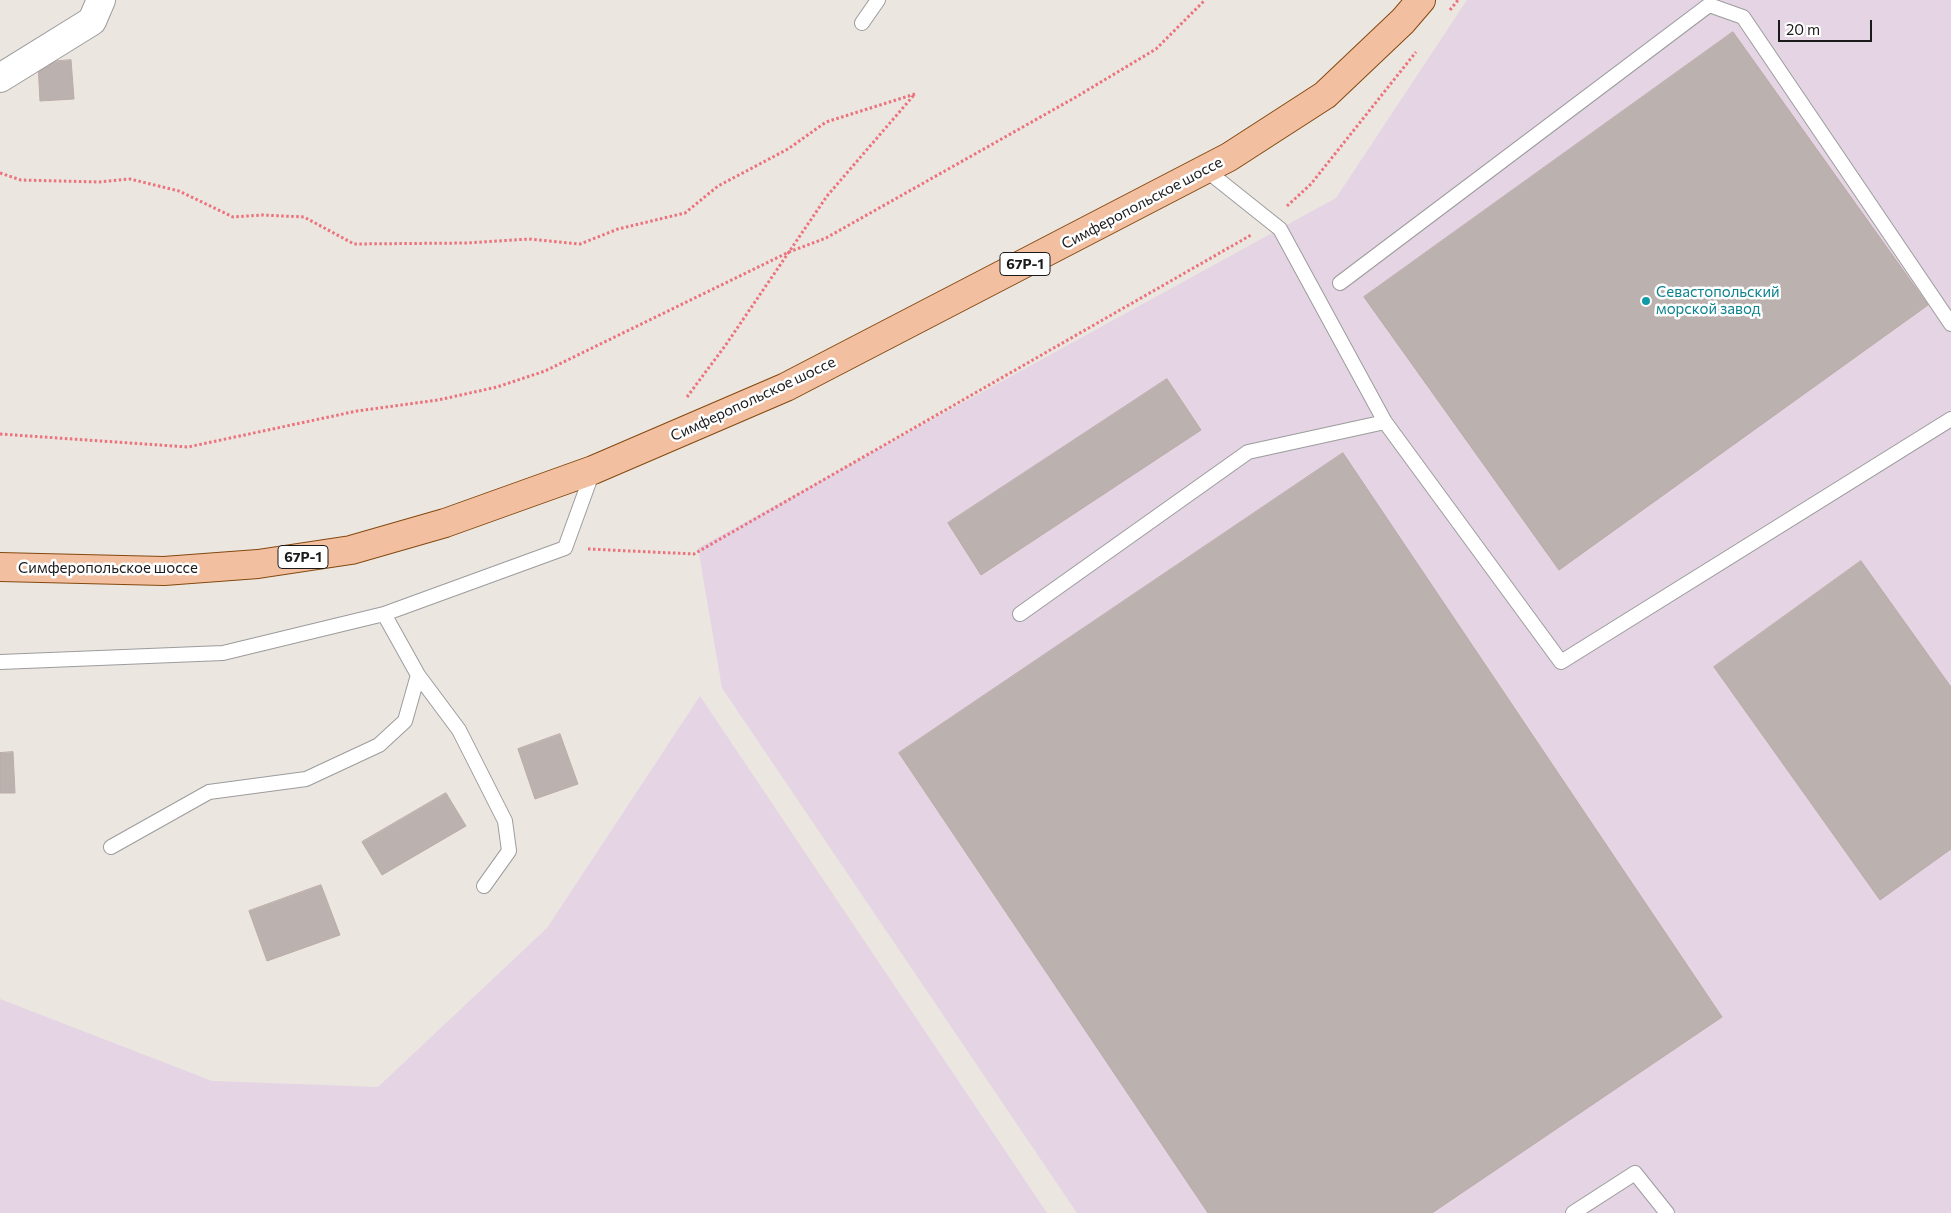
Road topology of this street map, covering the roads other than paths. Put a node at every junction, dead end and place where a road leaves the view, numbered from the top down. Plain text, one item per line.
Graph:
1 (101, 0) edge
2 (878, 0) edge
3 (1420, 0) edge
4 (1707, 2) edge
5 (862, 23) dead end
6 (0, 78) edge
7 (1206, 170) junction
8 (1340, 283) dead end
9 (1951, 324) edge
10 (1951, 419) edge
11 (1385, 422) junction
12 (593, 470) junction
13 (0, 567) edge
14 (384, 614) junction
15 (1020, 614) dead end
16 (0, 662) edge
17 (418, 675) junction
18 (111, 847) dead end
19 (484, 886) dead end
20 (1573, 1213) edge
21 (1667, 1213) edge

1 - 6 street
2 - 5 lane
3 - 7 main road, Симферопольское шоссе / 67Р-1
4 - 8 lane
4 - 9 lane
7 - 11 lane
7 - 12 main road, Симферопольское шоссе / 67Р-1
10 - 11 lane
11 - 15 lane
12 - 13 main road, Симферопольское шоссе / 67Р-1
12 - 14 lane
14 - 16 lane
14 - 17 lane
17 - 18 lane
17 - 19 lane
20 - 21 lane

